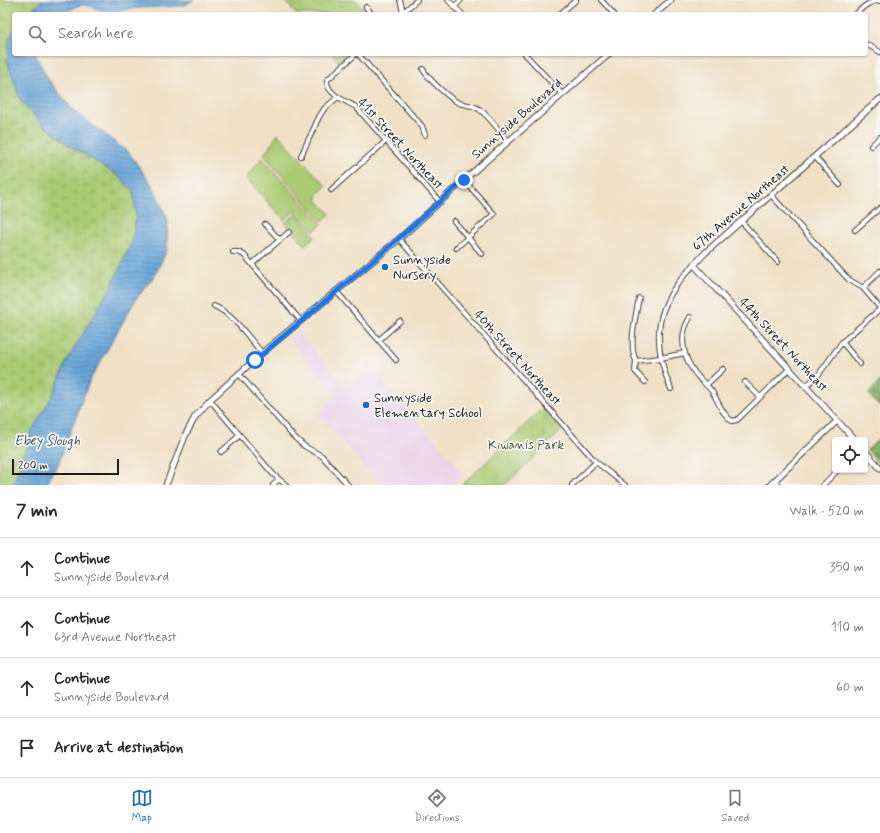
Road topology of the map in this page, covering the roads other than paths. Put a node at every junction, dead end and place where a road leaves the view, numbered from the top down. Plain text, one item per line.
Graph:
1 (400, 0) edge
2 (417, 0) edge
3 (448, 0) edge
4 (462, 0) edge
5 (576, 0) edge
6 (601, 0) edge
7 (671, 0) edge
8 (880, 1) edge
9 (455, 6) junction
10 (366, 7) dead end
11 (370, 12) edge
12 (402, 12) edge
13 (403, 12) edge
14 (460, 12) edge
15 (562, 12) edge
16 (612, 12) edge
17 (657, 12) edge
18 (858, 12) edge
19 (868, 46) edge
20 (880, 52) edge
21 (355, 56) edge
22 (359, 56) edge
23 (528, 56) edge
24 (607, 56) edge
25 (423, 69) dead end
26 (562, 94) junction
27 (338, 97) junction
28 (880, 99) edge
29 (425, 135) dead end
30 (880, 137) edge
31 (386, 141) junction
32 (508, 141) junction
33 (871, 146) dead end
34 (301, 156) dead end
35 (815, 157) junction
36 (464, 180) junction
37 (840, 185) dead end
38 (331, 190) dead end
39 (771, 195) junction
40 (440, 202) junction
41 (880, 208) edge
42 (454, 221) dead end
43 (741, 221) junction
44 (266, 224) dead end
45 (855, 230) dead end
46 (289, 232) dead end
47 (468, 237) junction
48 (280, 240) junction
49 (399, 240) junction
50 (456, 248) dead end
51 (233, 252) dead end
52 (482, 254) dead end
53 (778, 262) dead end
54 (252, 264) junction
55 (694, 265) junction
56 (880, 271) edge
57 (863, 288) junction
58 (336, 291) junction
59 (638, 298) dead end
60 (214, 306) dead end
61 (880, 309) edge
62 (690, 317) dead end
63 (301, 321) junction
64 (400, 321) dead end
65 (379, 340) junction
66 (842, 342) junction
67 (262, 353) junction
68 (685, 353) junction
69 (660, 358) junction
70 (396, 360) dead end
71 (636, 361) junction
72 (860, 364) dead end
73 (790, 368) junction
74 (723, 369) dead end
75 (239, 374) junction
76 (645, 382) dead end
77 (745, 382) dead end
78 (706, 385) junction
79 (806, 386) junction
80 (670, 389) dead end
81 (760, 397) junction
82 (210, 400) junction
83 (837, 421) junction
84 (240, 435) junction
85 (852, 437) edge
86 (221, 452) dead end
87 (868, 454) edge
88 (596, 462) junction
89 (880, 468) edge
90 (835, 473) edge
91 (279, 479) junction
92 (775, 480) junction
93 (166, 485) edge
94 (273, 485) edge
95 (286, 485) edge
96 (348, 485) edge
97 (572, 485) edge
98 (623, 485) edge
99 (770, 485) edge
100 (779, 485) edge
101 (823, 485) edge

1 - 12 street
2 - 13 street
3 - 9 street
4 - 9 street
5 - 15 street
6 - 16 street
7 - 17 street
8 - 18 street
9 - 14 street
10 - 11 street
19 - 20 street
21 - 27 street, 41st Street Northeast
22 - 29 street
23 - 26 street
24 - 26 street, Sunnyside Boulevard
25 - 32 street
26 - 32 street, Sunnyside Boulevard
27 - 31 street, 41st Street Northeast
27 - 34 street
28 - 35 street, 67th Avenue Northeast
30 - 33 street
31 - 38 street
31 - 40 street, 41st Street Northeast
32 - 36 street, Sunnyside Boulevard
35 - 37 street
35 - 39 street, 67th Avenue Northeast
36 - 40 street, Sunnyside Boulevard
36 - 47 street
39 - 43 street, 67th Avenue Northeast
39 - 57 street
40 - 49 street, Sunnyside Boulevard
41 - 45 street
42 - 47 street
43 - 53 street
43 - 55 street, 67th Avenue Northeast
44 - 48 street
46 - 48 street
47 - 50 street
47 - 52 street
48 - 54 street
49 - 58 street
49 - 88 street, 40th Street Northeast
51 - 54 street
54 - 63 street
55 - 69 street, 67th Avenue Northeast
55 - 73 street, 44th Street Northeast
56 - 57 street
57 - 61 street
58 - 63 street
58 - 65 street
59 - 71 street
60 - 67 street
61 - 66 street
62 - 68 street
63 - 67 street
64 - 65 street
65 - 70 street
66 - 72 street
66 - 79 street
67 - 75 street
68 - 69 street
68 - 78 street
69 - 71 street
69 - 80 street, 67th Avenue Northeast
71 - 76 street
73 - 79 street, 44th Street Northeast
73 - 81 street
74 - 78 street
75 - 82 street
75 - 96 street
77 - 81 street
78 - 81 street
79 - 83 street, 44th Street Northeast
82 - 84 street
82 - 93 street
83 - 85 street, 44th Street Northeast
83 - 92 street
84 - 86 street
84 - 91 street
87 - 89 street
88 - 97 street
88 - 98 street, 40th Street Northeast
90 - 101 street
91 - 94 street
91 - 95 street
92 - 99 street
92 - 100 street

